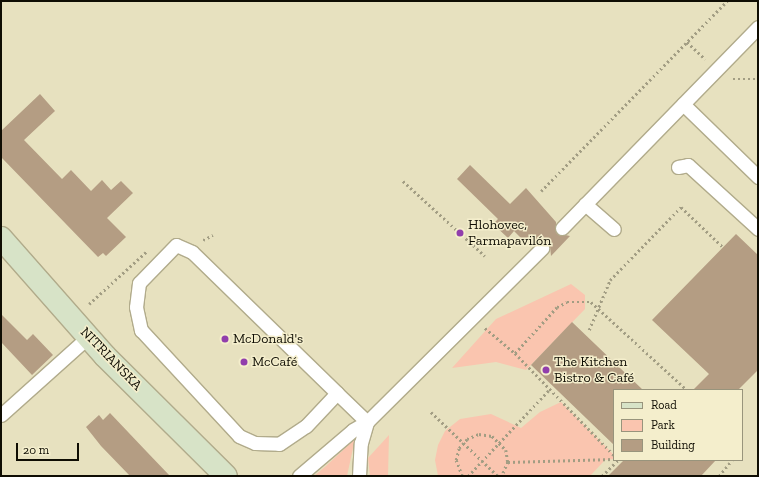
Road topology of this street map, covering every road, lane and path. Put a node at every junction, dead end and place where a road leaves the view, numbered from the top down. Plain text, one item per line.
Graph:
1 (727, 1) edge
2 (758, 27) edge
3 (683, 104) junction
4 (678, 167) dead end
5 (758, 176) edge
6 (403, 181) dead end
7 (541, 190) dead end
8 (586, 204) junction
9 (562, 228) dead end
10 (614, 229) dead end
11 (758, 229) edge
12 (1, 238) edge
13 (722, 246) dead end
14 (542, 248) dead end
15 (485, 256) dead end
16 (600, 308) junction
17 (474, 318) junction
18 (590, 330) dead end
19 (88, 337) junction
20 (515, 353) junction
21 (550, 389) junction
22 (686, 389) edge
23 (337, 392) junction
24 (431, 412) dead end
25 (1, 415) edge
26 (367, 422) junction
27 (500, 441) junction
28 (463, 442) junction
29 (613, 454) edge
30 (613, 460) edge
31 (482, 461) junction
32 (617, 461) edge
33 (731, 461) edge
34 (508, 462) junction
35 (226, 476) edge
36 (299, 476) edge
37 (359, 476) edge
38 (462, 476) edge
39 (468, 476) edge
40 (498, 476) edge
41 (502, 476) edge
42 (602, 476) edge
43 (719, 476) edge

1 - 7 path
2 - 3 lane
3 - 5 lane
3 - 8 lane
4 - 11 lane
6 - 15 path
8 - 9 lane
8 - 10 lane
12 - 19 main road, NITRIANSKA
13 - 16 path
14 - 17 lane
16 - 18 path
16 - 20 path
16 - 22 path
17 - 20 path
17 - 26 lane
19 - 25 lane
19 - 35 main road, NITRIANSKA
20 - 21 path
21 - 27 path
21 - 29 path
23 - 23 lane
23 - 26 lane
24 - 28 path
26 - 36 lane
26 - 37 lane
27 - 28 path
27 - 31 path
27 - 34 path
28 - 31 path
28 - 38 path
30 - 34 path
31 - 39 path
31 - 40 path
32 - 42 path
33 - 43 path
34 - 41 path

